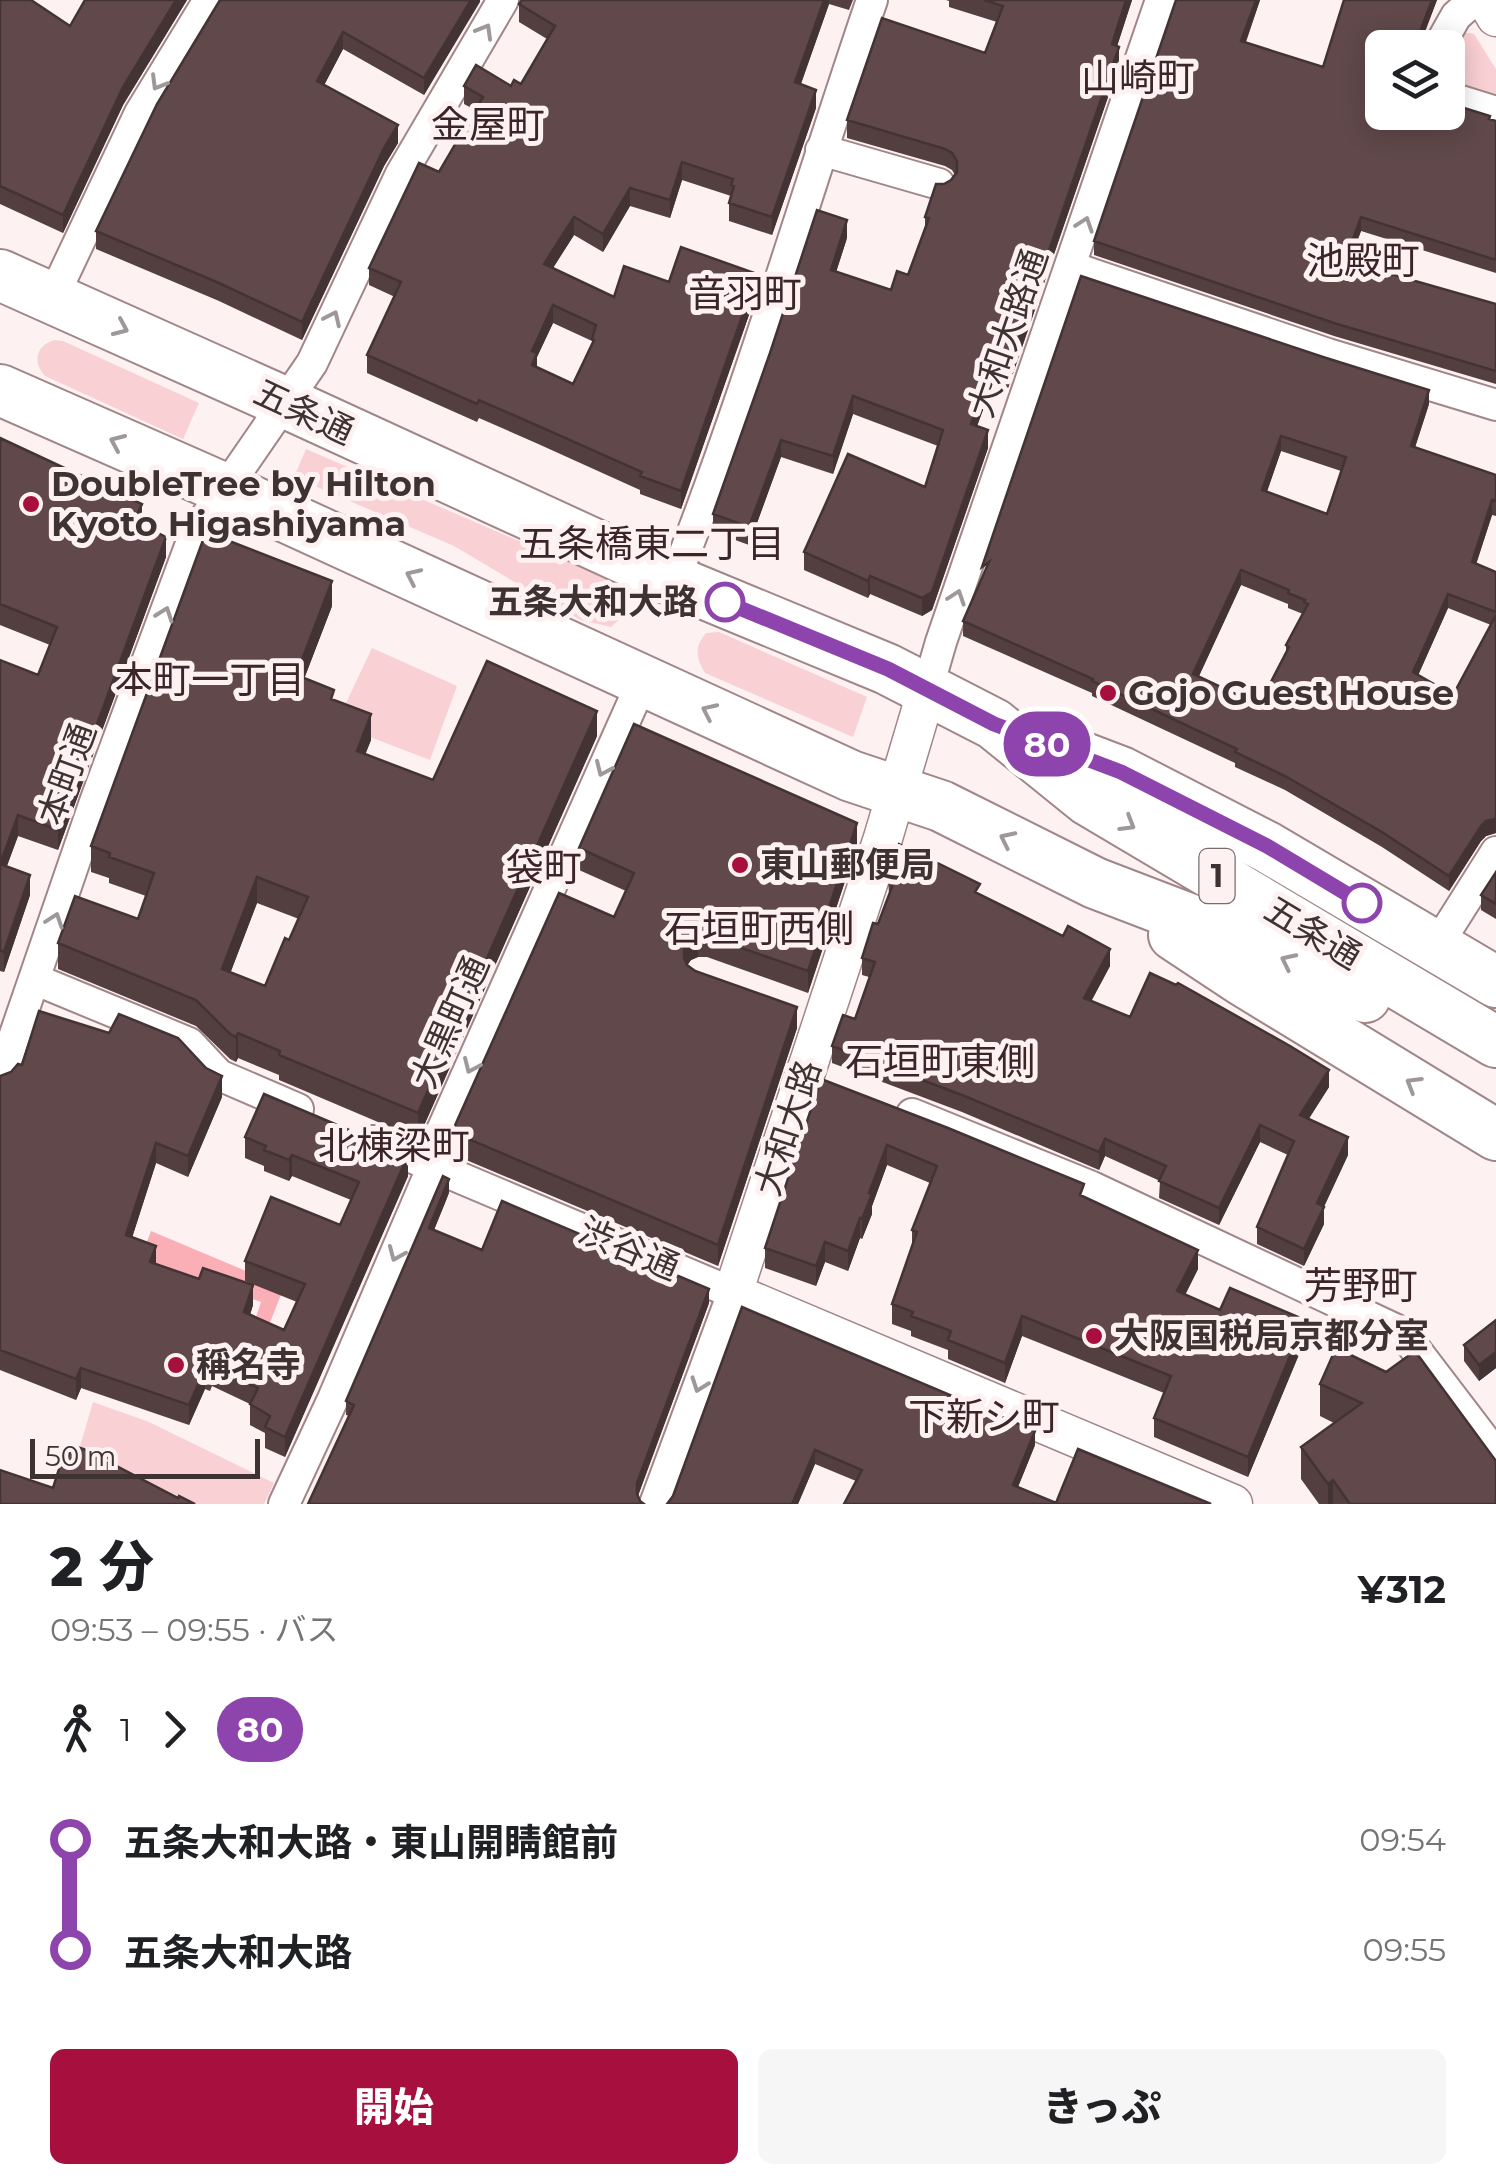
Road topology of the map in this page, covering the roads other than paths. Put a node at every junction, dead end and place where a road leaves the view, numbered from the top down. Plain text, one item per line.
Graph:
1 (209, 0) edge
2 (503, 0) edge
3 (872, 0) edge
4 (1161, 0) edge
5 (1474, 0) edge
6 (1486, 0) edge
7 (1496, 18) edge
8 (1448, 30) edge
9 (1465, 102) edge
10 (1496, 112) edge
11 (821, 150) junction
12 (939, 184) edge
13 (1071, 267) junction
14 (2, 282) edge
15 (53, 298) junction
16 (0, 390) edge
17 (284, 402) junction
18 (1496, 405) edge
19 (225, 490) junction
20 (674, 581) junction
21 (643, 680) junction
22 (927, 690) junction
23 (994, 724) junction
24 (897, 792) junction
25 (1496, 852) edge
26 (1094, 882) junction
27 (1436, 947) junction
28 (34, 979) junction
29 (1496, 982) edge
30 (1444, 1023) junction
31 (1496, 1042) edge
32 (1496, 1067) edge
33 (0, 1078) edge
34 (881, 1102) edge
35 (1496, 1134) edge
36 (427, 1164) junction
37 (732, 1293) junction
38 (1496, 1455) edge
39 (284, 1504) edge
40 (654, 1504) edge
41 (1233, 1504) edge

1 -> 15 street
17 -> 2 street, 本町通
3 - 11 street
13 -> 4 street, 大和大路通
5 - 8 street
6 - 7 street
9 - 10 street
11 - 12 street
11 - 20 street
13 - 18 street
22 -> 13 street, 大和大路通
14 - 15 highway, 五条通 / 1
15 -> 17 highway, 五条通 / 1
19 -> 16 highway, 五条通 / 1
17 - 19 street, 本町通
17 - 20 highway, 五条通 / 1
21 -> 19 highway, 五条通 / 1
28 -> 19 street, 本町通
20 - 22 highway, 五条通 / 1
24 -> 21 highway, 五条通 / 1
21 -> 36 street, 大黒町通
22 - 23 highway, 五条通 / 1
22 - 24 street, 大和大路
23 - 27 highway, 1
23 -> 30 highway, 五条通 / 1
26 -> 24 highway, 五条通 / 1
24 - 37 street, 大和大路
25 - 27 street
30 -> 26 highway, 五条通 / 1
35 -> 26 highway, 1
27 - 29 highway, 1
28 - 33 street, 本町通
28 - 36 street, 渋谷通
30 - 31 highway, 五条通 / 1
30 - 32 highway, 五条通 / 1
34 - 38 street
36 - 37 street, 渋谷通
36 -> 39 street, 大黒町通
37 -> 40 street, 大和大路
37 - 41 street, 渋谷通

